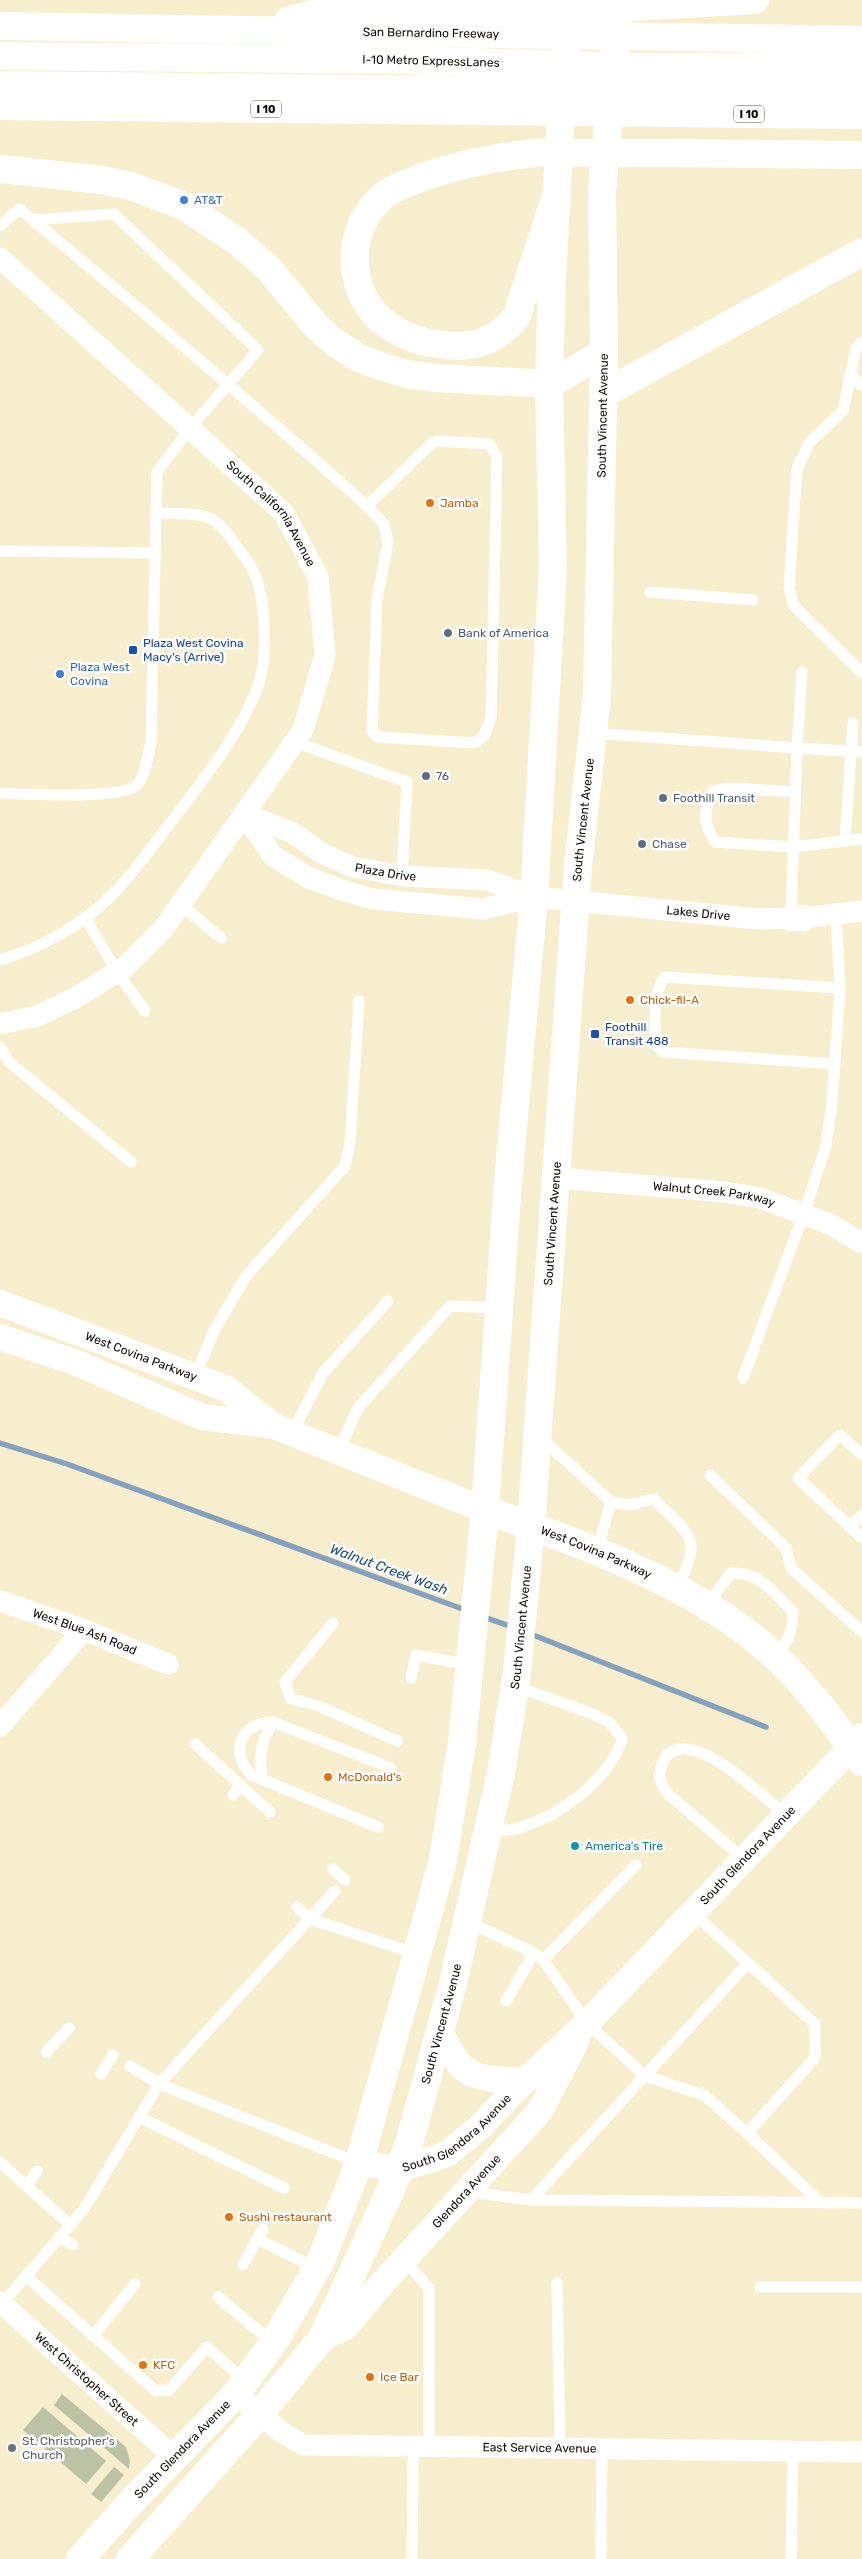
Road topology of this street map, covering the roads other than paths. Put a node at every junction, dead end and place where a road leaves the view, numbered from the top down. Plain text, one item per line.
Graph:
1 (570, 0) edge
2 (620, 0) edge
3 (755, 0) edge
4 (542, 24) junction
5 (0, 26) edge
6 (862, 40) edge
7 (0, 56) edge
8 (862, 66) edge
9 (0, 85) edge
10 (534, 89) junction
11 (638, 91) junction
12 (862, 94) edge
13 (0, 106) edge
14 (862, 115) edge
15 (862, 155) edge
16 (0, 169) edge
17 (557, 193) junction
18 (33, 220) junction
19 (0, 226) edge
20 (862, 252) edge
21 (0, 258) edge
22 (862, 342) edge
23 (604, 352) junction
24 (850, 374) junction
25 (230, 384) junction
26 (549, 384) junction
27 (862, 386) edge
28 (603, 394) junction
29 (190, 428) junction
30 (367, 506) junction
31 (157, 513) junction
32 (0, 551) edge
33 (156, 553) junction
34 (650, 592) dead end
35 (753, 600) dead end
36 (802, 672) dead end
37 (862, 673) edge
38 (853, 723) dead end
39 (593, 733) junction
40 (294, 742) junction
41 (797, 748) junction
42 (856, 752) edge
43 (795, 792) junction
44 (0, 793) edge
45 (245, 814) junction
46 (862, 839) edge
47 (845, 841) junction
48 (792, 847) junction
49 (402, 875) junction
50 (534, 897) junction
51 (576, 902) junction
52 (181, 905) junction
53 (862, 912) edge
54 (836, 915) junction
55 (85, 917) junction
56 (797, 918) junction
57 (221, 938) dead end
58 (0, 960) edge
59 (117, 972) junction
60 (840, 988) junction
61 (359, 1001) dead end
62 (145, 1011) dead end
63 (0, 1024) edge
64 (0, 1047) edge
65 (835, 1064) junction
66 (131, 1162) dead end
67 (556, 1178) junction
68 (804, 1213) junction
69 (862, 1242) edge
70 (388, 1301) dead end
71 (0, 1303) edge
72 (499, 1308) junction
73 (0, 1337) edge
74 (195, 1377) junction
75 (743, 1378) dead end
76 (283, 1430) junction
77 (537, 1435) junction
78 (338, 1452) junction
79 (862, 1455) edge
80 (710, 1474) dead end
81 (611, 1502) junction
82 (485, 1510) junction
83 (862, 1515) edge
84 (531, 1526) junction
85 (850, 1527) junction
86 (862, 1538) edge
87 (596, 1553) junction
88 (677, 1589) junction
89 (0, 1601) edge
90 (706, 1606) junction
91 (333, 1623) dead end
92 (84, 1630) junction
93 (862, 1632) edge
94 (775, 1657) junction
95 (168, 1664) dead end
96 (470, 1665) junction
97 (410, 1678) dead end
98 (515, 1686) junction
99 (274, 1722) junction
100 (0, 1726) edge
101 (397, 1741) dead end
102 (195, 1744) dead end
103 (858, 1748) edge
104 (391, 1768) dead end
105 (262, 1779) junction
106 (241, 1785) junction
107 (232, 1795) dead end
108 (270, 1812) dead end
109 (786, 1816) junction
110 (378, 1827) dead end
111 (488, 1831) junction
112 (744, 1860) junction
113 (636, 1865) dead end
114 (333, 1869) dead end
115 (345, 1880) dead end
116 (335, 1891) dead end
117 (297, 1907) dead end
118 (693, 1913) junction
119 (310, 1919) junction
120 (467, 1921) junction
121 (417, 1954) junction
122 (538, 1956) junction
123 (748, 1963) junction
124 (506, 2001) dead end
125 (587, 2023) junction
126 (70, 2028) dead end
127 (440, 2031) junction
128 (46, 2052) dead end
129 (113, 2056) dead end
130 (130, 2066) dead end
131 (101, 2074) dead end
132 (645, 2076) junction
133 (525, 2081) junction
134 (159, 2084) junction
135 (139, 2117) junction
136 (747, 2133) junction
137 (0, 2162) edge
138 (359, 2163) junction
139 (400, 2169) junction
140 (37, 2171) dead end
141 (27, 2186) junction
142 (284, 2188) dead end
143 (467, 2192) junction
144 (531, 2200) junction
145 (820, 2202) junction
146 (862, 2202) edge
147 (70, 2225) junction
148 (60, 2237) junction
149 (74, 2245) dead end
150 (404, 2260) junction
151 (243, 2265) dead end
152 (317, 2269) junction
153 (26, 2276) junction
154 (557, 2283) dead end
155 (135, 2284) dead end
156 (760, 2287) dead end
157 (862, 2287) edge
158 (218, 2297) dead end
159 (1, 2303) edge
160 (93, 2336) junction
161 (322, 2338) junction
162 (273, 2343) junction
163 (240, 2387) junction
164 (259, 2415) junction
165 (421, 2446) junction
166 (560, 2447) junction
167 (602, 2448) junction
168 (792, 2451) junction
169 (862, 2452) edge
170 (174, 2457) junction
171 (201, 2481) junction
172 (80, 2559) edge
173 (130, 2559) edge
174 (412, 2559) edge
175 (601, 2559) edge
176 (791, 2559) edge

1 - 17 main road
2 - 23 main road, South Vincent Avenue
3 - 4 main road
4 - 5 main road
4 - 6 main road
7 - 10 main road, I-10 Metro ExpressLanes
8 - 11 main road, I-10 Metro ExpressLanes
9 - 10 main road, I-10 Metro ExpressLanes
10 - 11 main road, I 10
10 - 11 main road, I-10 Metro ExpressLanes
10 - 13 main road, I 10
11 - 12 main road, I-10 Metro ExpressLanes
11 - 14 main road, I 10
15 - 17 main road
16 - 26 main road
17 - 26 main road
18 - 19 lane
18 - 25 lane
18 - 25 lane
20 - 28 main road
21 - 29 street, South California Avenue
22 - 24 lane
23 - 26 main road
23 - 28 main road, South Vincent Avenue
24 - 27 lane
24 - 37 lane
25 - 29 lane
25 - 30 lane
26 - 50 main road
28 - 39 main road, South Vincent Avenue
29 - 31 lane
29 - 40 street, South California Avenue
30 - 30 lane
31 - 33 lane
31 - 55 lane
32 - 33 lane
33 - 44 lane
34 - 35 lane
36 - 41 lane
38 - 42 lane
39 - 41 lane
39 - 51 main road, South Vincent Avenue
40 - 45 street, South California Avenue
40 - 49 lane
41 - 42 lane
41 - 43 lane
42 - 47 lane
43 - 48 lane
43 - 48 lane
45 - 49 street, Plaza Drive
45 - 50 street
45 - 52 street, South California Avenue
46 - 47 lane
47 - 48 lane
48 - 56 lane
49 - 50 street, Plaza Drive
50 - 51 street, Lakes Drive
50 - 72 main road
51 - 56 street, Lakes Drive
51 - 67 main road, South Vincent Avenue
52 - 57 lane
52 - 59 street, South California Avenue
53 - 54 street, Lakes Drive
54 - 56 street, Lakes Drive
54 - 60 lane
55 - 58 lane
55 - 59 lane
59 - 62 lane
59 - 63 street, South California Avenue
60 - 65 lane
60 - 65 lane
61 - 74 lane
64 - 66 lane
65 - 68 lane
67 - 68 street, Walnut Creek Parkway
67 - 77 main road, South Vincent Avenue
68 - 69 street, Walnut Creek Parkway
68 - 75 lane
70 - 76 lane
71 - 74 street, West Covina Parkway
72 - 78 lane
72 - 82 main road
73 - 76 street, West Covina Parkway
74 - 76 street, West Covina Parkway
76 - 78 street, West Covina Parkway
77 - 81 lane
77 - 84 main road, South Vincent Avenue
78 - 82 street, West Covina Parkway
79 - 85 lane
80 - 93 lane
81 - 87 lane
81 - 88 lane
82 - 84 main road, West Covina Parkway
82 - 96 main road
83 - 85 lane
84 - 87 main road, West Covina Parkway
84 - 98 main road, South Vincent Avenue
85 - 86 lane
87 - 88 main road, West Covina Parkway
88 - 90 main road, West Covina Parkway
89 - 92 street, West Blue Ash Road
90 - 94 main road, West Covina Parkway
90 - 94 lane
91 - 101 lane
92 - 95 street, West Blue Ash Road
92 - 100 street
94 - 103 main road, West Covina Parkway
96 - 97 lane
96 - 121 main road
98 - 111 main road, South Vincent Avenue
98 - 111 lane
99 - 104 lane
99 - 105 lane
99 - 105 lane
102 - 106 lane
103 - 109 street, South Glendora Avenue
105 - 110 lane
106 - 107 lane
106 - 108 lane
109 - 112 street, South Glendora Avenue
109 - 112 lane
111 - 120 main road, South Vincent Avenue
112 - 118 street, South Glendora Avenue
113 - 122 lane
114 - 115 lane
116 - 119 lane
117 - 119 lane
118 - 123 lane
118 - 125 street, South Glendora Avenue
119 - 121 lane
119 - 134 lane
120 - 122 lane
120 - 127 main road, South Vincent Avenue
121 - 138 main road
122 - 124 lane
122 - 125 lane
123 - 132 lane
123 - 136 lane
125 - 132 lane
125 - 133 street, South Glendora Avenue
125 - 143 street, Glendora Avenue
126 - 128 lane
127 - 133 street
127 - 139 main road, South Vincent Avenue
129 - 131 lane
130 - 134 lane
132 - 136 lane
132 - 144 lane
133 - 139 street, South Glendora Avenue
134 - 135 lane
134 - 138 lane
135 - 142 lane
135 - 147 lane
136 - 145 lane
137 - 141 lane
138 - 139 street, South Glendora Avenue
138 - 152 main road, South Glendora Avenue
139 - 161 main road, South Vincent Avenue
140 - 141 lane
141 - 147 lane
143 - 144 lane
143 - 150 street, Glendora Avenue
144 - 145 lane
145 - 146 lane
147 - 148 lane
148 - 149 lane
148 - 153 lane
150 - 161 street, Glendora Avenue
150 - 165 lane
151 - 152 lane
152 - 162 main road, South Glendora Avenue
153 - 159 lane
153 - 160 lane
154 - 166 lane
155 - 160 lane
156 - 157 lane
158 - 162 lane
159 - 170 street, West Christopher Street
160 - 163 lane
161 - 164 main road
162 - 163 main road, South Glendora Avenue
163 - 164 street, East Service Avenue
163 - 170 main road, South Glendora Avenue
164 - 165 street, East Service Avenue
164 - 171 main road
165 - 166 street, East Service Avenue
165 - 174 lane
166 - 167 street, East Service Avenue
167 - 168 street, East Service Avenue
167 - 175 lane
168 - 169 street, East Service Avenue
168 - 176 lane
170 - 171 main road
170 - 172 main road, South Glendora Avenue
171 - 173 main road

